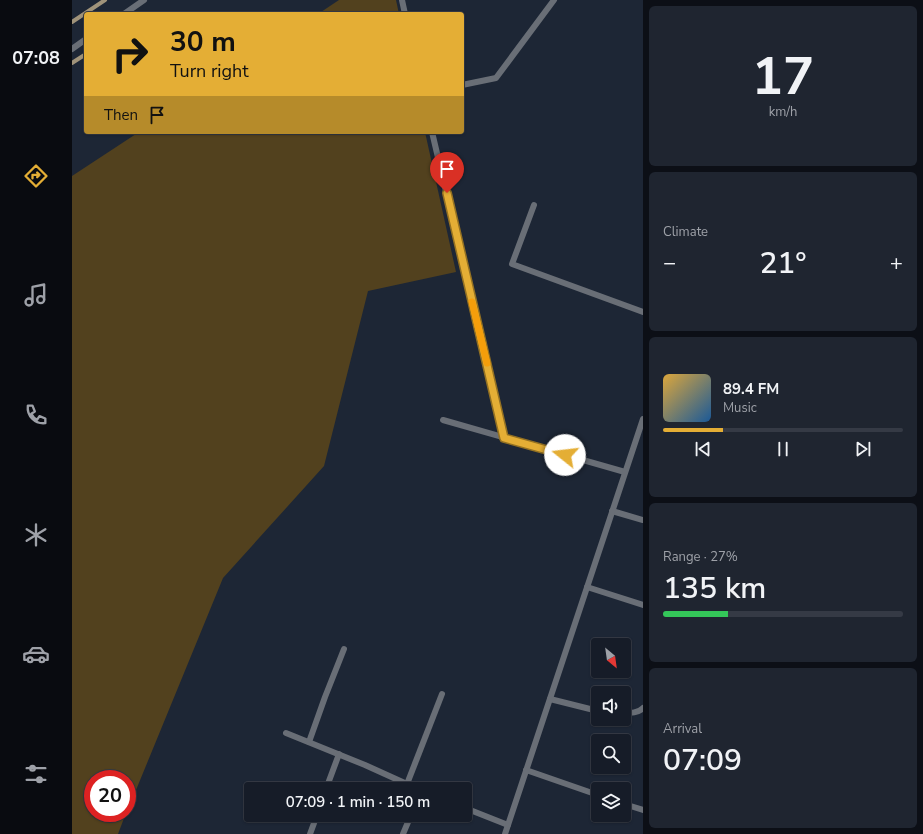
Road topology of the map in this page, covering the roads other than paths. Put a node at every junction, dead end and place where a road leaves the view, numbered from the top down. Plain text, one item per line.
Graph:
1 (144, 0) edge
2 (402, 0) edge
3 (554, 0) edge
4 (127, 12) edge
5 (405, 12) edge
6 (84, 40) edge
7 (72, 49) edge
8 (464, 85) edge
9 (432, 134) edge
10 (534, 205) dead end
11 (643, 312) edge
12 (643, 419) edge
13 (443, 420) dead end
14 (642, 428) edge
15 (504, 438) junction
16 (625, 472) junction
17 (612, 511) junction
18 (643, 520) edge
19 (587, 588) junction
20 (643, 605) edge
21 (344, 649) dead end
22 (442, 694) dead end
23 (550, 699) junction
24 (643, 708) edge
25 (591, 709) edge
26 (631, 713) edge
27 (286, 733) dead end
28 (308, 742) junction
29 (339, 754) junction
30 (526, 770) junction
31 (329, 782) edge
32 (402, 782) edge
33 (408, 782) edge
34 (591, 793) edge
35 (631, 806) edge
36 (643, 810) edge
37 (472, 811) edge
38 (314, 822) edge
39 (407, 822) edge
40 (508, 825) junction
41 (310, 834) edge
42 (403, 834) edge
43 (505, 834) edge

1 - 4 lane
2 - 5 lane
3 - 8 lane
6 - 7 lane
9 - 15 lane
10 - 11 lane
12 - 14 lane
13 - 15 lane
14 - 16 lane
15 - 16 lane
16 - 17 lane
17 - 18 lane
17 - 19 lane
19 - 20 lane
19 - 23 lane
21 - 28 lane
22 - 33 lane
23 - 25 lane
23 - 30 lane
24 - 26 lane
27 - 28 lane
28 - 29 lane
29 - 31 lane
29 - 32 lane
30 - 34 lane
30 - 40 lane
35 - 36 lane
37 - 40 lane
38 - 41 lane
39 - 42 lane
40 - 43 lane

